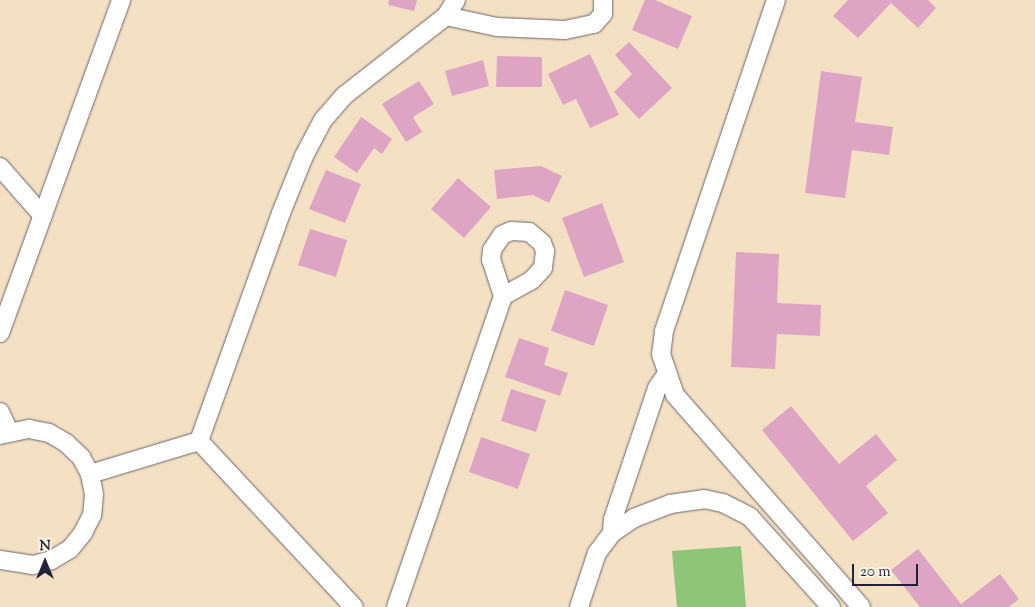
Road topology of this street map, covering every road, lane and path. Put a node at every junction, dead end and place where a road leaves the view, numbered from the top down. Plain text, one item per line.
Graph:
1 (121, 0) edge
2 (456, 0) edge
3 (603, 0) edge
4 (776, 0) edge
5 (446, 16) junction
6 (0, 166) edge
7 (43, 216) junction
8 (503, 296) dead end
9 (0, 334) edge
10 (666, 375) junction
11 (0, 412) edge
12 (5, 433) edge
13 (199, 441) junction
14 (90, 474) junction
15 (612, 533) junction
16 (0, 560) edge
17 (354, 607) edge
18 (396, 607) edge
19 (579, 607) edge
20 (831, 607) edge
21 (861, 607) edge

1 - 7 street
2 - 5 street
3 - 5 street
4 - 10 street
5 - 13 street
6 - 7 street
7 - 9 street
8 - 18 street
10 - 15 street
10 - 21 street
11 - 12 street
12 - 14 street
13 - 14 street
13 - 17 street
14 - 16 street
15 - 19 street
15 - 20 street

